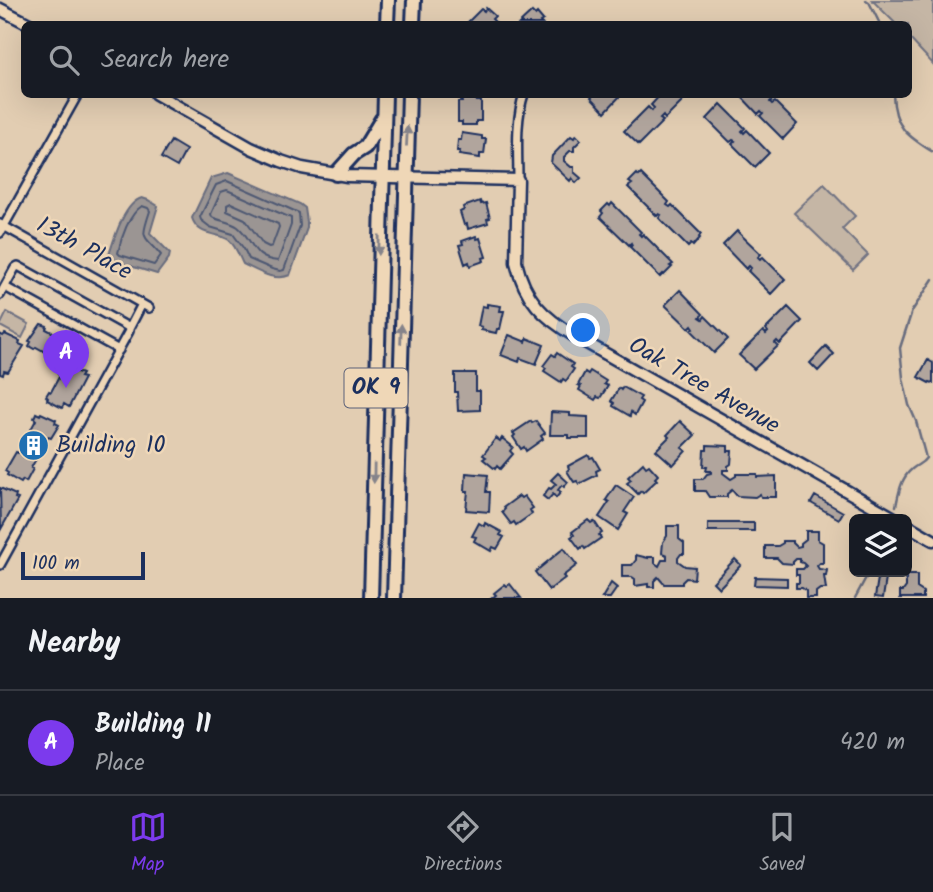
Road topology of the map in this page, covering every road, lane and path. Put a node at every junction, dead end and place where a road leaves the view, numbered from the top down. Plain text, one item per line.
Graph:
1 (388, 0) edge
2 (414, 0) edge
3 (0, 9) edge
4 (23, 21) edge
5 (387, 21) edge
6 (413, 21) edge
7 (76, 98) edge
8 (163, 98) edge
9 (385, 98) edge
10 (409, 98) edge
11 (523, 98) edge
12 (384, 116) junction
13 (335, 174) junction
14 (381, 177) junction
15 (406, 178) junction
16 (518, 180) junction
17 (1, 227) edge
18 (5, 287) junction
19 (0, 295) edge
20 (129, 329) junction
21 (118, 350) junction
22 (887, 514) edge
23 (912, 528) edge
24 (933, 541) edge
25 (1, 561) edge
26 (371, 598) edge
27 (394, 598) edge

1 - 5 highway
2 - 6 highway
3 - 4 street
7 - 17 street
8 - 13 street
9 - 12 highway, OK 9
15 -> 10 highway, OK 9
11 - 16 street
12 - 13 highway
12 - 14 highway, OK 9
13 - 14 street
14 - 15 street
14 -> 26 highway, OK 9
15 - 16 street
27 -> 15 highway, OK 9
16 - 22 street, Oak Tree Avenue
17 - 20 street, 13th Place
18 - 19 street
18 - 20 street
18 - 21 street
20 - 21 street
21 - 25 street
23 - 24 street

